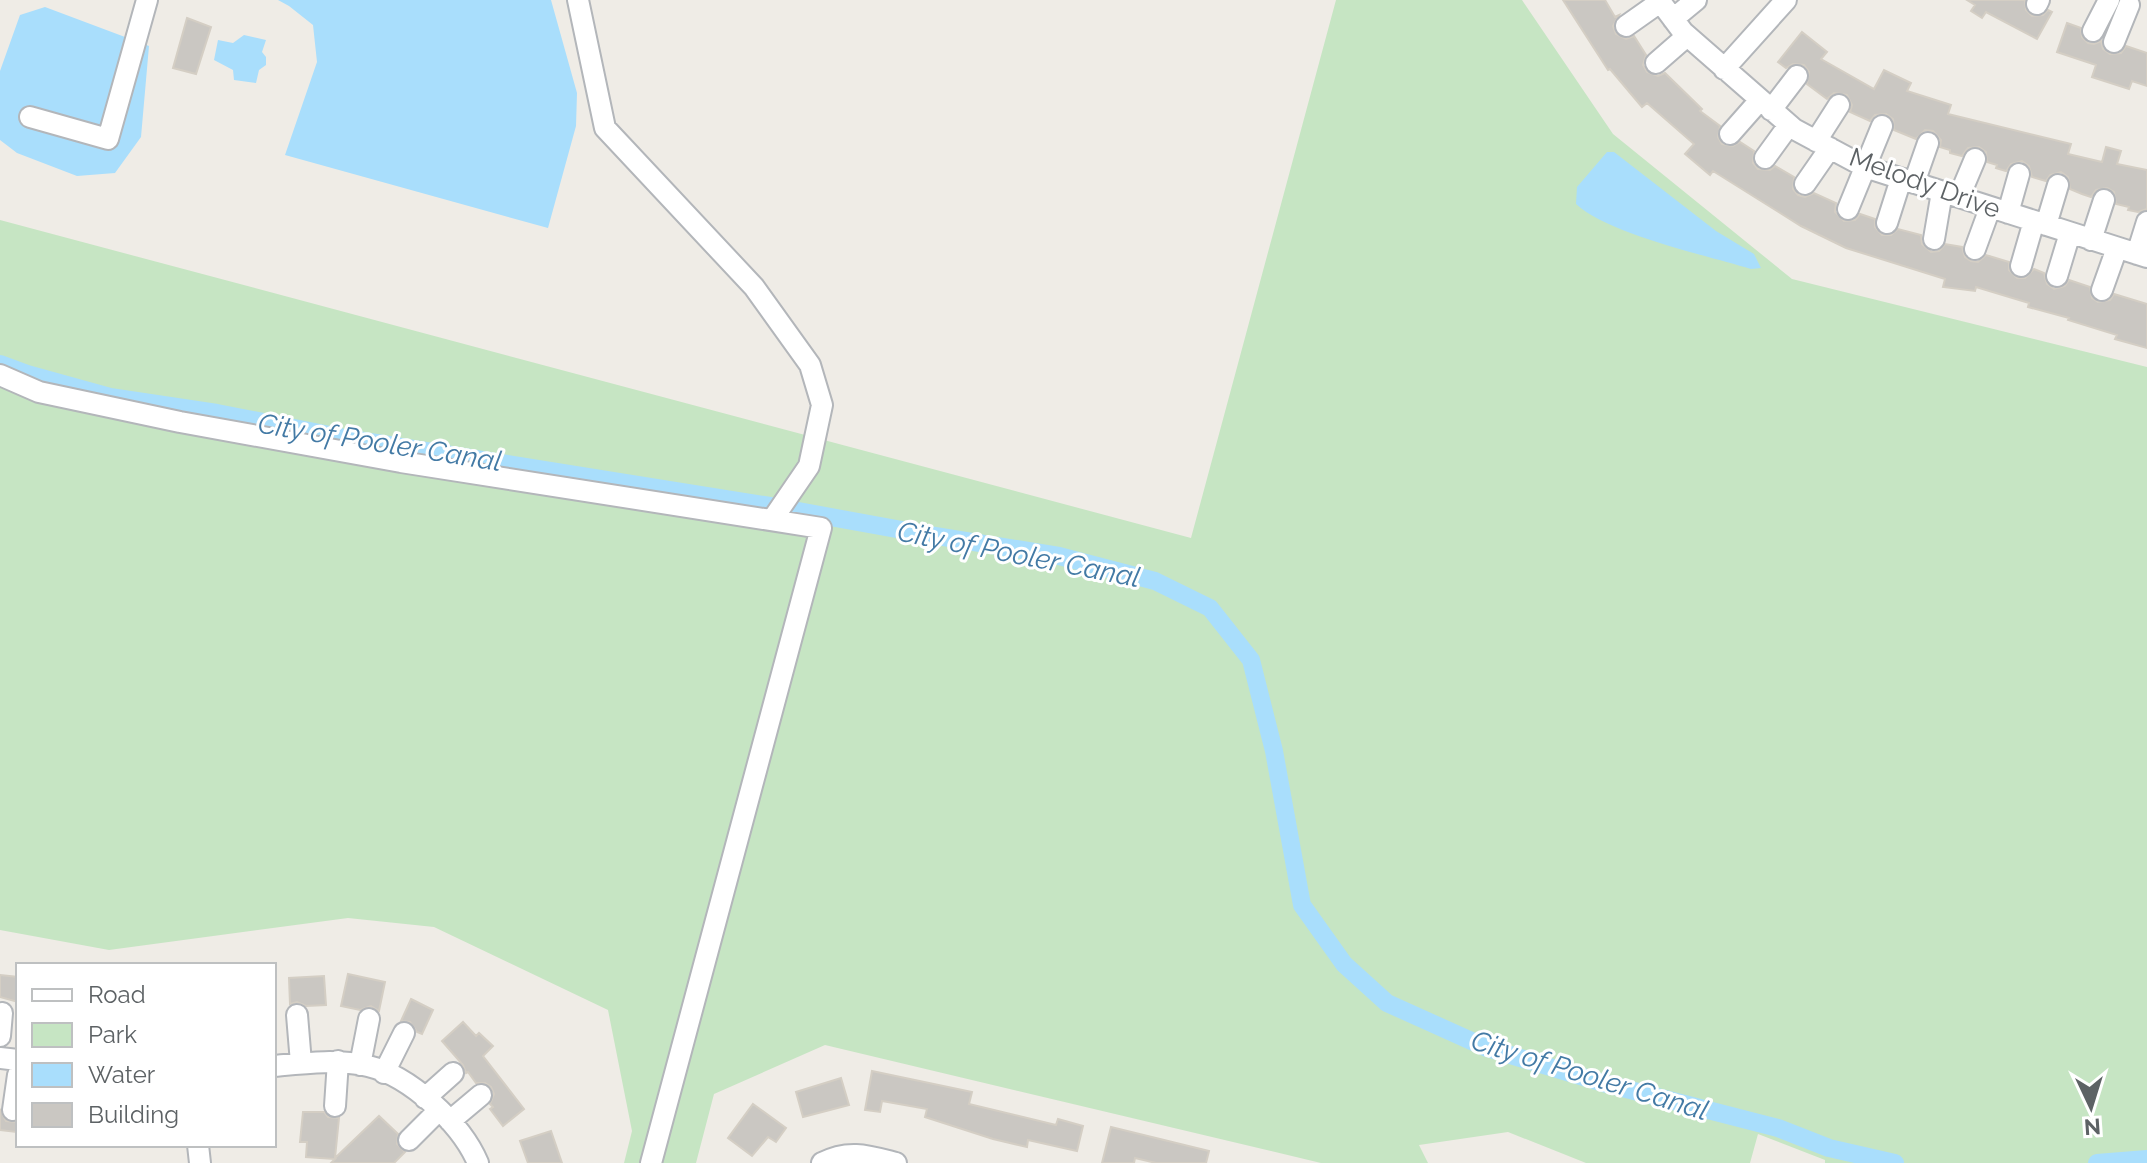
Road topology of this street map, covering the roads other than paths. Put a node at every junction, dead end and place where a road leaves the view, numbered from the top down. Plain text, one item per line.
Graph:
1 (147, 0) edge
2 (578, 0) edge
3 (1696, 0) edge
4 (1786, 0) edge
5 (1660, 1) edge
6 (2126, 3) edge
7 (1673, 19) junction
8 (1626, 26) dead end
9 (2093, 31) dead end
10 (1687, 36) junction
11 (2114, 42) dead end
12 (1656, 63) dead end
13 (1724, 69) junction
14 (1797, 76) dead end
15 (1766, 105) junction
16 (1839, 105) dead end
17 (30, 117) dead end
18 (1789, 125) junction
19 (1882, 126) dead end
20 (1730, 134) dead end
21 (1928, 143) dead end
22 (1823, 144) junction
23 (1765, 158) dead end
24 (1975, 159) dead end
25 (1865, 167) junction
26 (2019, 174) dead end
27 (1908, 181) junction
28 (1805, 184) dead end
29 (2058, 185) dead end
30 (1950, 195) junction
31 (2104, 200) dead end
32 (1848, 209) dead end
33 (1999, 210) junction
34 (2147, 222) edge
35 (1887, 223) dead end
36 (2040, 223) junction
37 (2070, 233) junction
38 (1934, 239) dead end
39 (2091, 240) junction
40 (1975, 249) dead end
41 (2134, 253) edge
42 (2021, 266) dead end
43 (2057, 276) dead end
44 (2102, 290) dead end
45 (0, 375) edge
46 (772, 520) junction
47 (2, 1013) dead end
48 (297, 1015) dead end
49 (369, 1019) dead end
50 (404, 1033) dead end
51 (0, 1036) edge
52 (338, 1061) junction
53 (301, 1063) junction
54 (360, 1065) junction
55 (276, 1066) edge
56 (384, 1073) junction
57 (453, 1073) dead end
58 (16, 1089) edge
59 (481, 1095) dead end
60 (335, 1106) dead end
61 (13, 1110) dead end
62 (438, 1110) junction
63 (409, 1140) dead end
64 (887, 1162) edge
65 (478, 1163) edge
66 (651, 1163) edge
67 (822, 1163) edge

1 - 17 street
2 - 46 street
3 - 7 street
4 - 13 street
5 - 7 street, Melody Drive
5 - 8 street
6 - 9 street
6 - 11 street
7 - 10 street, Melody Drive
10 - 12 street
10 - 13 street, Melody Drive
13 - 15 street, Melody Drive
14 - 15 street
15 - 18 street, Melody Drive
15 - 20 street
16 - 22 street
18 - 22 street, Melody Drive
18 - 23 street
19 - 25 street
21 - 27 street
22 - 25 street, Melody Drive
22 - 28 street
24 - 30 street
25 - 27 street, Melody Drive
25 - 32 street
26 - 33 street
27 - 30 street, Melody Drive
27 - 35 street
29 - 36 street
30 - 33 street, Melody Drive
30 - 38 street
31 - 39 street
33 - 36 street, Melody Drive
33 - 40 street
34 - 41 street
36 - 37 street, Melody Drive
36 - 42 street
37 - 39 street, Melody Drive
37 - 43 street
39 - 41 street, Melody Drive
41 - 44 street
45 - 46 street
46 - 66 street
47 - 51 street
48 - 53 street
49 - 54 street
50 - 56 street
52 - 53 street
52 - 54 street
52 - 60 street
53 - 55 street
54 - 56 street
56 - 62 street
57 - 62 street
58 - 61 street
59 - 62 street
62 - 63 street
62 - 65 street
64 - 67 street

